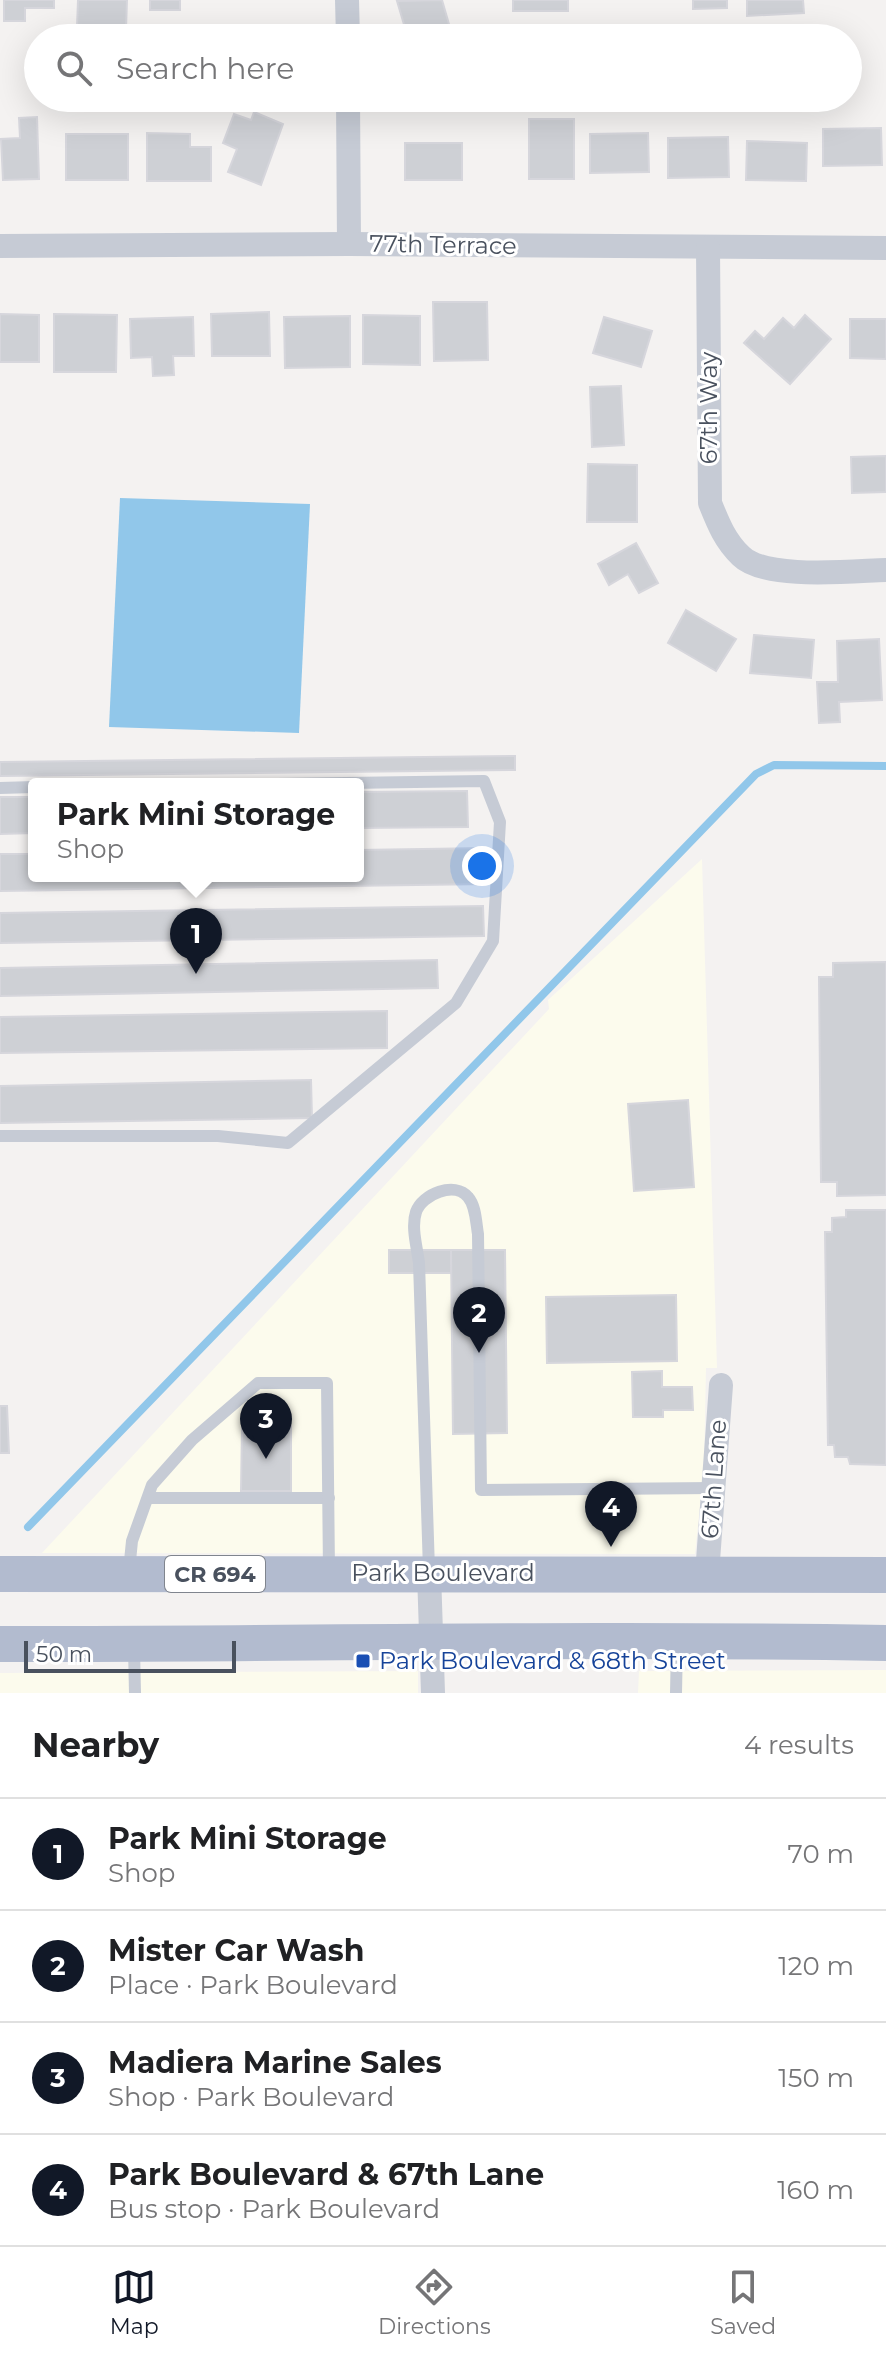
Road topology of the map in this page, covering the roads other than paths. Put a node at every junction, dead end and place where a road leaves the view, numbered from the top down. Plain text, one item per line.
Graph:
1 (347, 0) edge
2 (348, 24) edge
3 (348, 112) edge
4 (349, 244) junction
5 (0, 246) edge
6 (708, 248) junction
7 (886, 248) edge
8 (886, 570) edge
9 (364, 783) edge
10 (28, 787) edge
11 (0, 788) edge
12 (0, 1136) edge
13 (721, 1385) dead end
14 (714, 1488) junction
15 (148, 1498) junction
16 (329, 1498) junction
17 (329, 1573) junction
18 (429, 1573) junction
19 (0, 1574) edge
20 (129, 1574) junction
21 (707, 1574) junction
22 (886, 1575) edge
23 (677, 1639) junction
24 (432, 1643) junction
25 (886, 1643) edge
26 (0, 1644) edge
27 (134, 1644) junction
28 (135, 1693) edge
29 (433, 1693) edge
30 (676, 1693) edge

1 - 2 street
3 - 4 street
4 - 5 street, 77th Terrace
4 - 6 street, 77th Terrace
6 - 7 street, 77th Terrace
6 - 8 street, 67th Way
9 - 12 lane
10 - 11 lane
13 - 14 street, 67th Lane
14 - 18 lane
14 - 21 street, 67th Lane
15 - 16 lane
15 - 16 lane
15 - 20 lane
16 - 17 lane
17 - 18 main road, Park Boulevard / CR 694
17 - 20 main road, Park Boulevard / CR 694
18 - 21 main road, Park Boulevard / CR 694
18 - 24 street
19 - 20 main road, Park Boulevard / CR 694
21 - 22 main road, Park Boulevard / CR 694
23 - 24 main road
23 - 25 main road
23 - 30 lane
24 - 27 main road
24 - 29 street
26 - 27 main road
27 - 28 lane

